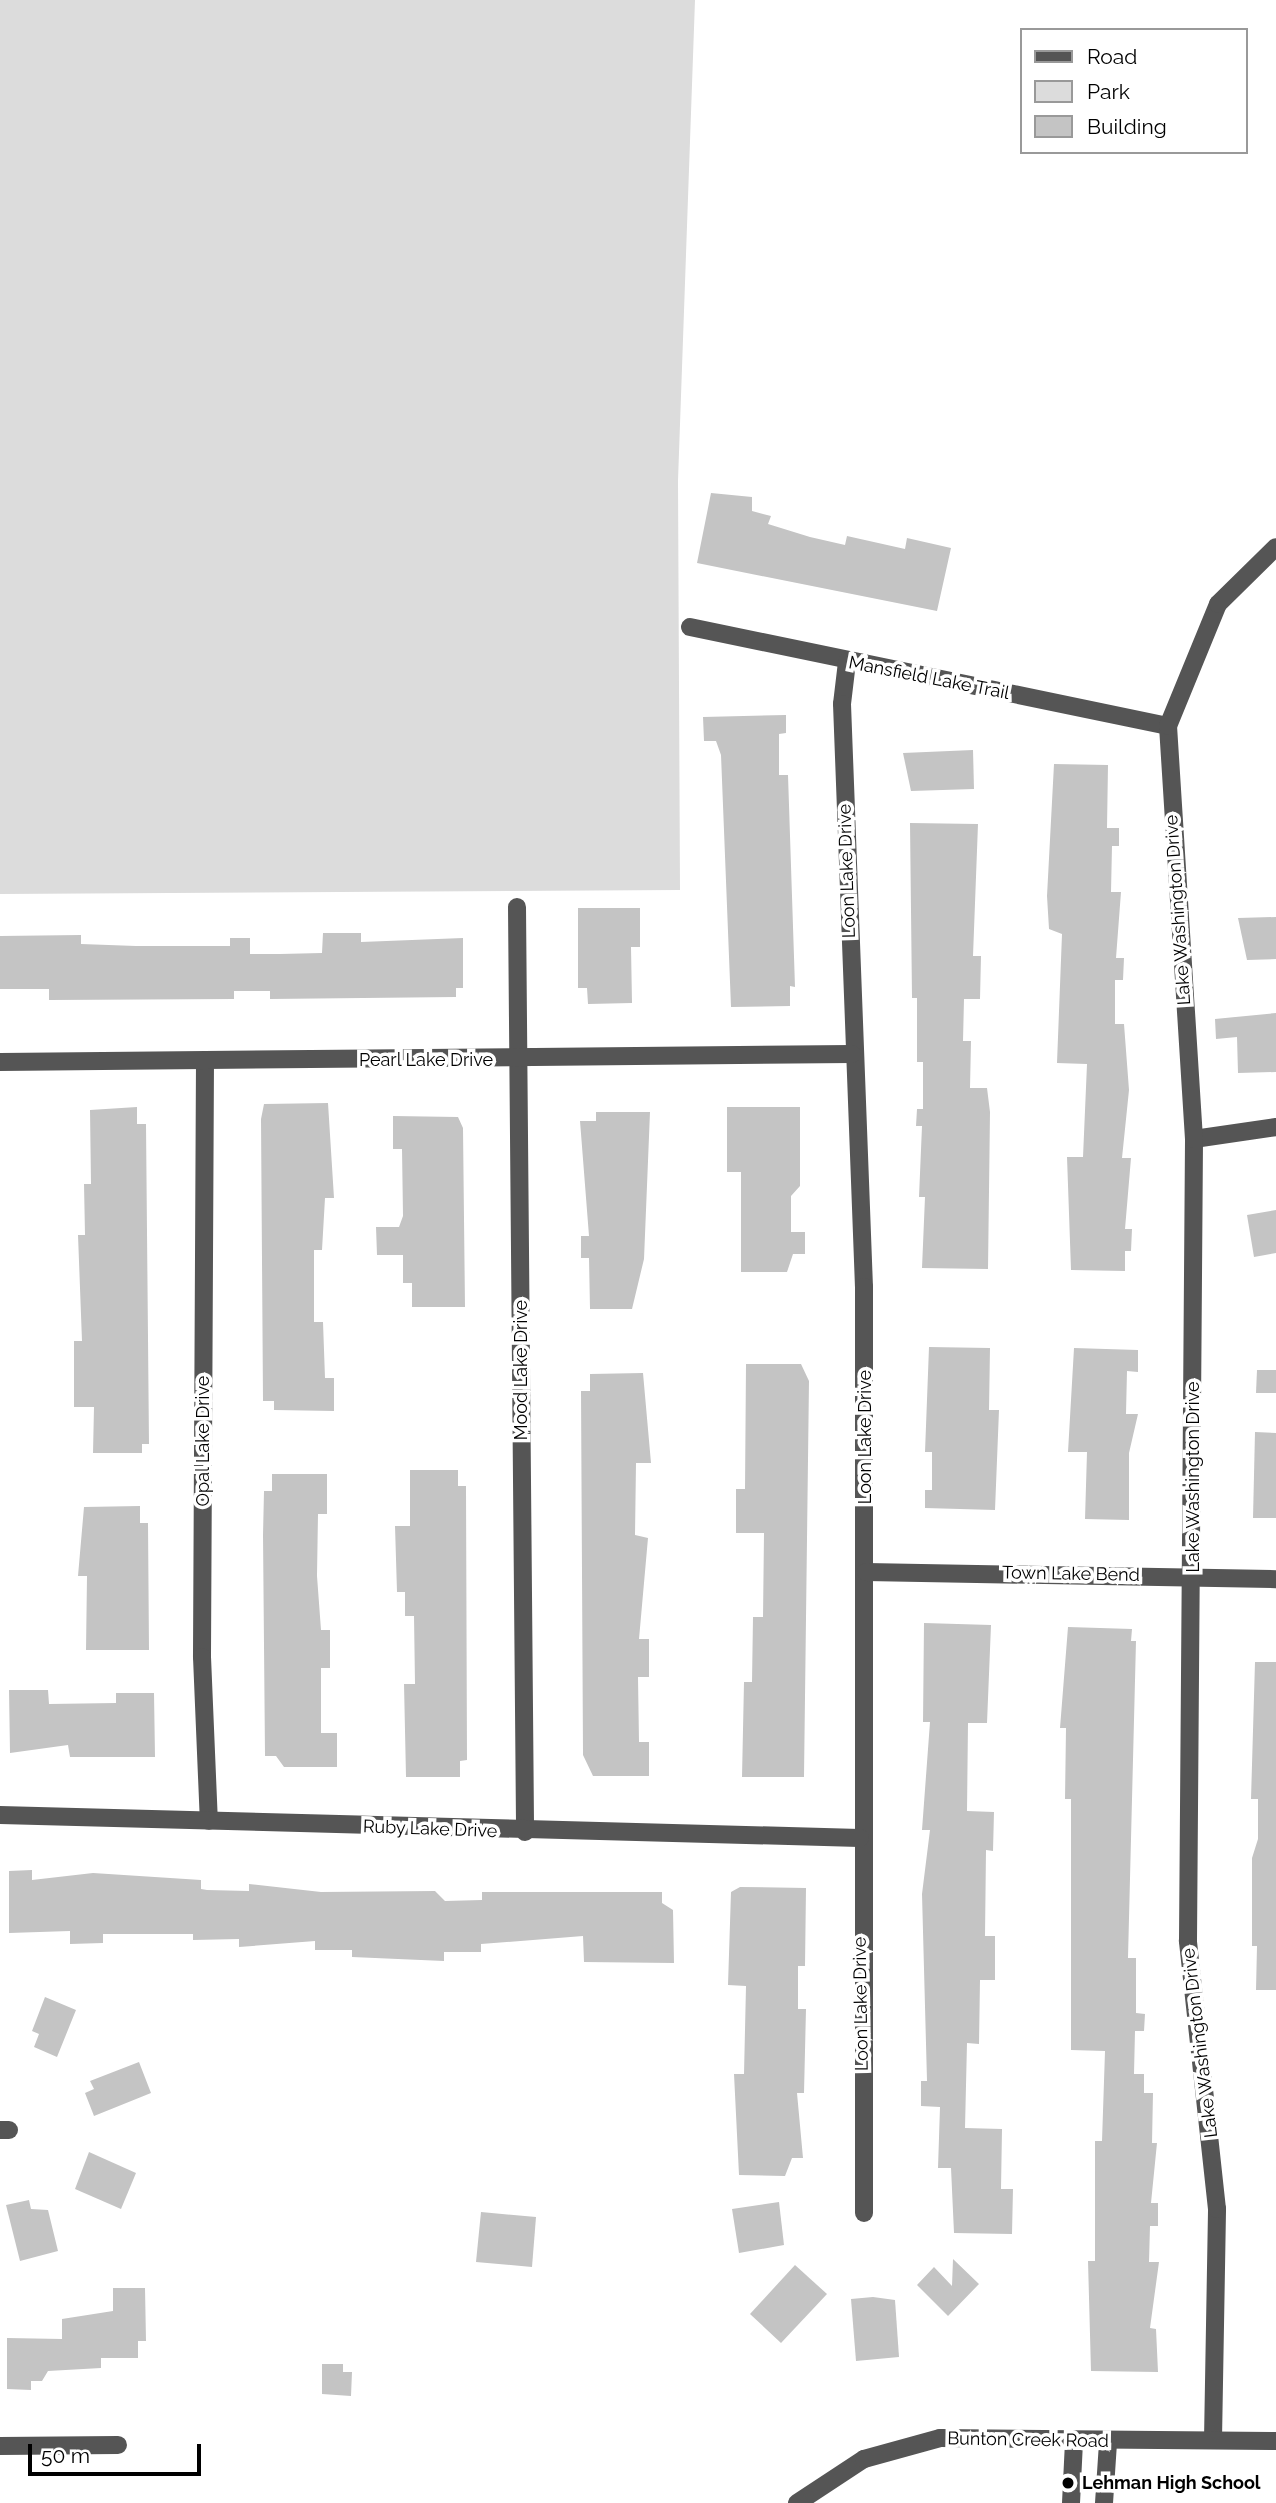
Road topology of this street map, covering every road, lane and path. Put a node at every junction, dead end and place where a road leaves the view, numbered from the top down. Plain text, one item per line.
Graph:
1 (1276, 547) edge
2 (690, 627) dead end
3 (847, 662) junction
4 (1168, 726) junction
5 (517, 908) dead end
6 (852, 1054) junction
7 (205, 1060) junction
8 (519, 1060) junction
9 (0, 1062) edge
10 (1276, 1127) edge
11 (1194, 1139) junction
12 (866, 1572) junction
13 (1192, 1576) junction
14 (1276, 1579) edge
15 (0, 1815) edge
16 (209, 1821) junction
17 (525, 1832) junction
18 (860, 1838) junction
19 (863, 2213) dead end
20 (1213, 2440) junction
21 (1276, 2441) edge
22 (1074, 2442) junction
23 (1108, 2442) junction
24 (118, 2445) dead end
25 (0, 2446) edge
26 (797, 2503) edge
27 (1071, 2503) edge
28 (1104, 2503) edge

1 - 4 street, Lake Washington Drive
2 - 3 street, Mansfield Lake Trail
3 - 4 street, Mansfield Lake Trail
3 - 6 street, Loon Lake Drive
4 - 11 street, Lake Washington Drive
5 - 8 street, Mood Lake Drive
6 - 8 street, Pearl Lake Drive
6 - 12 street, Loon Lake Drive
7 - 8 street, Pearl Lake Drive
7 - 9 street, Pearl Lake Drive
7 - 16 street, Opal Lake Drive
8 - 17 street, Mood Lake Drive
10 - 11 street
11 - 13 street, Lake Washington Drive
12 - 13 street, Town Lake Bend
12 - 18 street, Loon Lake Drive
13 - 14 street, Town Lake Bend
13 - 20 street, Lake Washington Drive
15 - 16 street, Ruby Lake Drive
16 - 17 street, Ruby Lake Drive
17 - 18 street, Ruby Lake Drive
18 - 19 street, Loon Lake Drive
20 - 21 street, Bunton Creek Road
20 - 23 street, Bunton Creek Road
22 - 23 street, Bunton Creek Road
22 - 26 street, Bunton Creek Road
22 - 27 street
23 - 28 street
24 - 25 street

